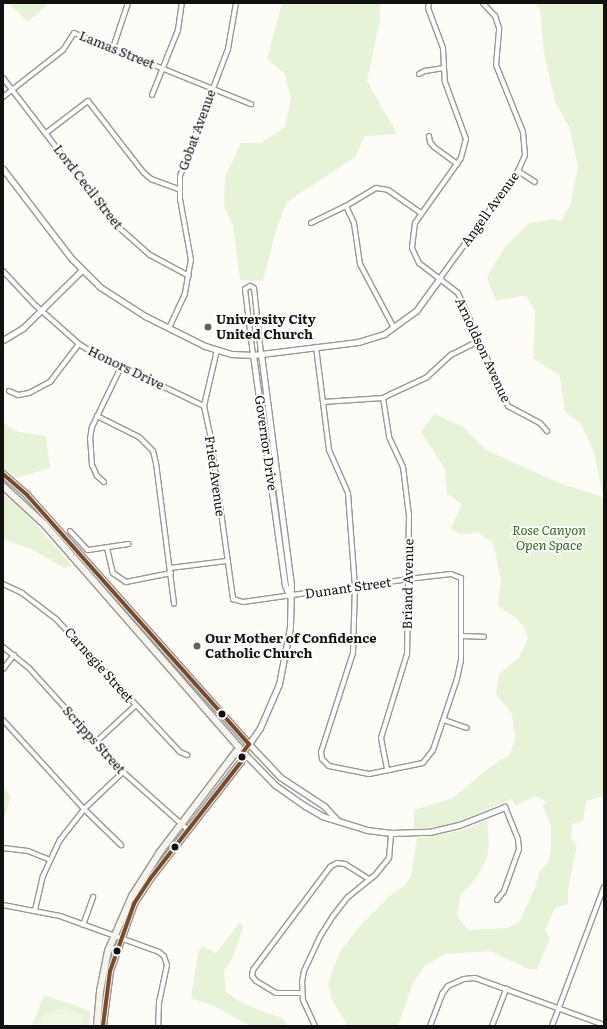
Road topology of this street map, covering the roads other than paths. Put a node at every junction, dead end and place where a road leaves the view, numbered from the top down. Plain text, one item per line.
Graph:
1 (128, 3) edge
2 (182, 3) edge
3 (236, 3) edge
4 (429, 3) edge
5 (483, 3) edge
6 (112, 48) junction
7 (163, 68) junction
8 (444, 68) junction
9 (419, 74) dead end
10 (3, 78) edge
11 (213, 88) junction
12 (12, 90) junction
13 (152, 95) dead end
14 (3, 97) edge
15 (251, 104) dead end
16 (46, 133) junction
17 (429, 136) dead end
18 (457, 164) junction
19 (3, 169) edge
20 (518, 171) junction
21 (535, 182) dead end
22 (179, 189) junction
23 (346, 206) junction
24 (421, 213) junction
25 (311, 223) dead end
26 (3, 270) edge
27 (82, 270) junction
28 (189, 276) junction
29 (440, 278) junction
30 (41, 311) junction
31 (170, 328) junction
32 (394, 328) junction
33 (3, 340) edge
34 (478, 341) junction
35 (79, 344) junction
36 (316, 347) junction
37 (217, 350) junction
38 (254, 354) junction
39 (261, 354) junction
40 (121, 367) junction
41 (9, 391) dead end
42 (383, 398) junction
43 (323, 402) junction
44 (204, 406) junction
45 (97, 416) junction
46 (547, 431) dead end
47 (3, 474) edge
48 (104, 482) dead end
49 (3, 486) edge
50 (70, 531) dead end
51 (129, 544) dead end
52 (107, 548) junction
53 (227, 561) junction
54 (170, 568) junction
55 (171, 573) junction
56 (408, 579) junction
57 (3, 584) edge
58 (355, 587) junction
59 (290, 596) junction
60 (237, 601) joint
61 (174, 604) dead end
62 (461, 636) junction
63 (484, 637) dead end
64 (3, 646) edge
65 (14, 655) junction
66 (3, 669) edge
67 (136, 705) junction
68 (3, 720) edge
69 (444, 720) junction
70 (468, 728) dead end
71 (96, 742) junction
72 (249, 744) junction
73 (243, 752) junction
74 (187, 755) dead end
75 (387, 770) junction
76 (123, 772) junction
77 (505, 807) joint
78 (84, 809) junction
79 (337, 820) junction
80 (181, 825) junction
81 (188, 830) junction
82 (391, 833) junction
83 (121, 845) dead end
84 (3, 848) edge
85 (50, 860) junction
86 (369, 879) junction
87 (604, 887) edge
88 (92, 897) dead end
89 (497, 900) dead end
90 (3, 905) edge
91 (35, 910) junction
92 (83, 925) junction
93 (117, 937) junction
94 (506, 989) junction
95 (302, 993) junction
96 (558, 1009) junction
97 (604, 1025) edge
98 (97, 1026) edge
99 (103, 1026) edge
100 (158, 1026) edge
101 (315, 1026) edge
102 (430, 1026) edge
103 (492, 1026) edge
104 (552, 1026) edge

1 - 6 street
2 - 7 street
3 - 11 street, Gobat Avenue
4 - 8 street, Arnoldson Avenue
5 - 20 street, Angell Avenue
6 - 7 street, Lamas Street
6 - 12 street, Lamas Street
7 - 11 street, Lamas Street
7 - 13 street
8 - 9 street
8 - 18 street, Arnoldson Avenue
10 - 12 street, Lord Cecil Street
11 - 15 street, Lamas Street
11 - 22 street, Gobat Avenue
12 - 14 street, Lamas Street
12 - 16 street, Lord Cecil Street
16 - 22 street
16 - 28 street, Lord Cecil Street
17 - 18 street
18 - 24 street, Arnoldson Avenue
19 - 27 street
20 - 21 street
20 - 29 street, Angell Avenue
22 - 28 street, Gobat Avenue
23 - 24 street
23 - 25 street
23 - 32 street
24 - 29 street, Arnoldson Avenue
26 - 30 street, Honors Drive
27 - 30 street
27 - 31 street
28 - 31 street, Gobat Avenue
29 - 32 street
29 - 34 street, Arnoldson Avenue
30 - 33 street
30 - 35 street, Honors Drive
31 - 37 street
32 - 36 street
34 - 42 street
34 - 46 street, Arnoldson Avenue
35 - 40 street, Honors Drive
35 - 41 street
36 - 39 street
36 - 43 street
37 - 38 street
37 - 44 street, Fried Avenue
38 - 39 street
38 - 39 street, Governor Drive
38 - 59 street, Governor Drive
39 - 59 street, Governor Drive
40 - 44 street, Honors Drive
40 - 45 street
42 - 43 street
42 - 56 street, Briand Avenue
43 - 58 street
44 - 53 street, Fried Avenue
45 - 48 street
45 - 54 street
47 - 72 main road
49 - 73 main road
50 - 52 street
51 - 52 street
52 - 55 street
53 - 54 street
53 - 60 street, Fried Avenue
54 - 55 street
55 - 61 street
56 - 58 street, Dunant Street
56 - 62 street, Dunant Street
56 - 75 street, Briand Avenue
57 - 67 street, Carnegie Street
58 - 59 street, Dunant Street
58 - 75 street
59 - 60 street, Dunant Street
59 - 72 street, Governor Drive
62 - 63 street
62 - 69 street
64 - 65 street, Scripps Street
65 - 66 street
65 - 71 street, Scripps Street
67 - 71 street
67 - 74 street, Carnegie Street
68 - 78 street
69 - 70 street
69 - 75 street
71 - 76 street, Scripps Street
72 - 73 main road, Governor Drive
72 - 79 street
73 - 79 street
73 - 80 main road, Governor Drive
73 - 81 main road, Governor Drive
76 - 78 street
76 - 80 street, Scripps Street
77 - 82 street
77 - 89 street
78 - 83 street
78 - 85 street
79 - 82 street
80 - 81 street, Scripps Street
80 - 93 main road, Governor Drive
81 - 93 main road, Governor Drive
82 - 86 street
84 - 85 street
85 - 91 street
86 - 95 street
86 - 95 street
87 - 96 street
88 - 92 street
90 - 91 street
91 - 92 street
92 - 93 street
93 - 98 main road, Governor Drive
93 - 99 main road, Governor Drive
93 - 100 street
94 - 96 street
94 - 102 street
94 - 103 street
95 - 101 street
96 - 97 street
96 - 104 street

